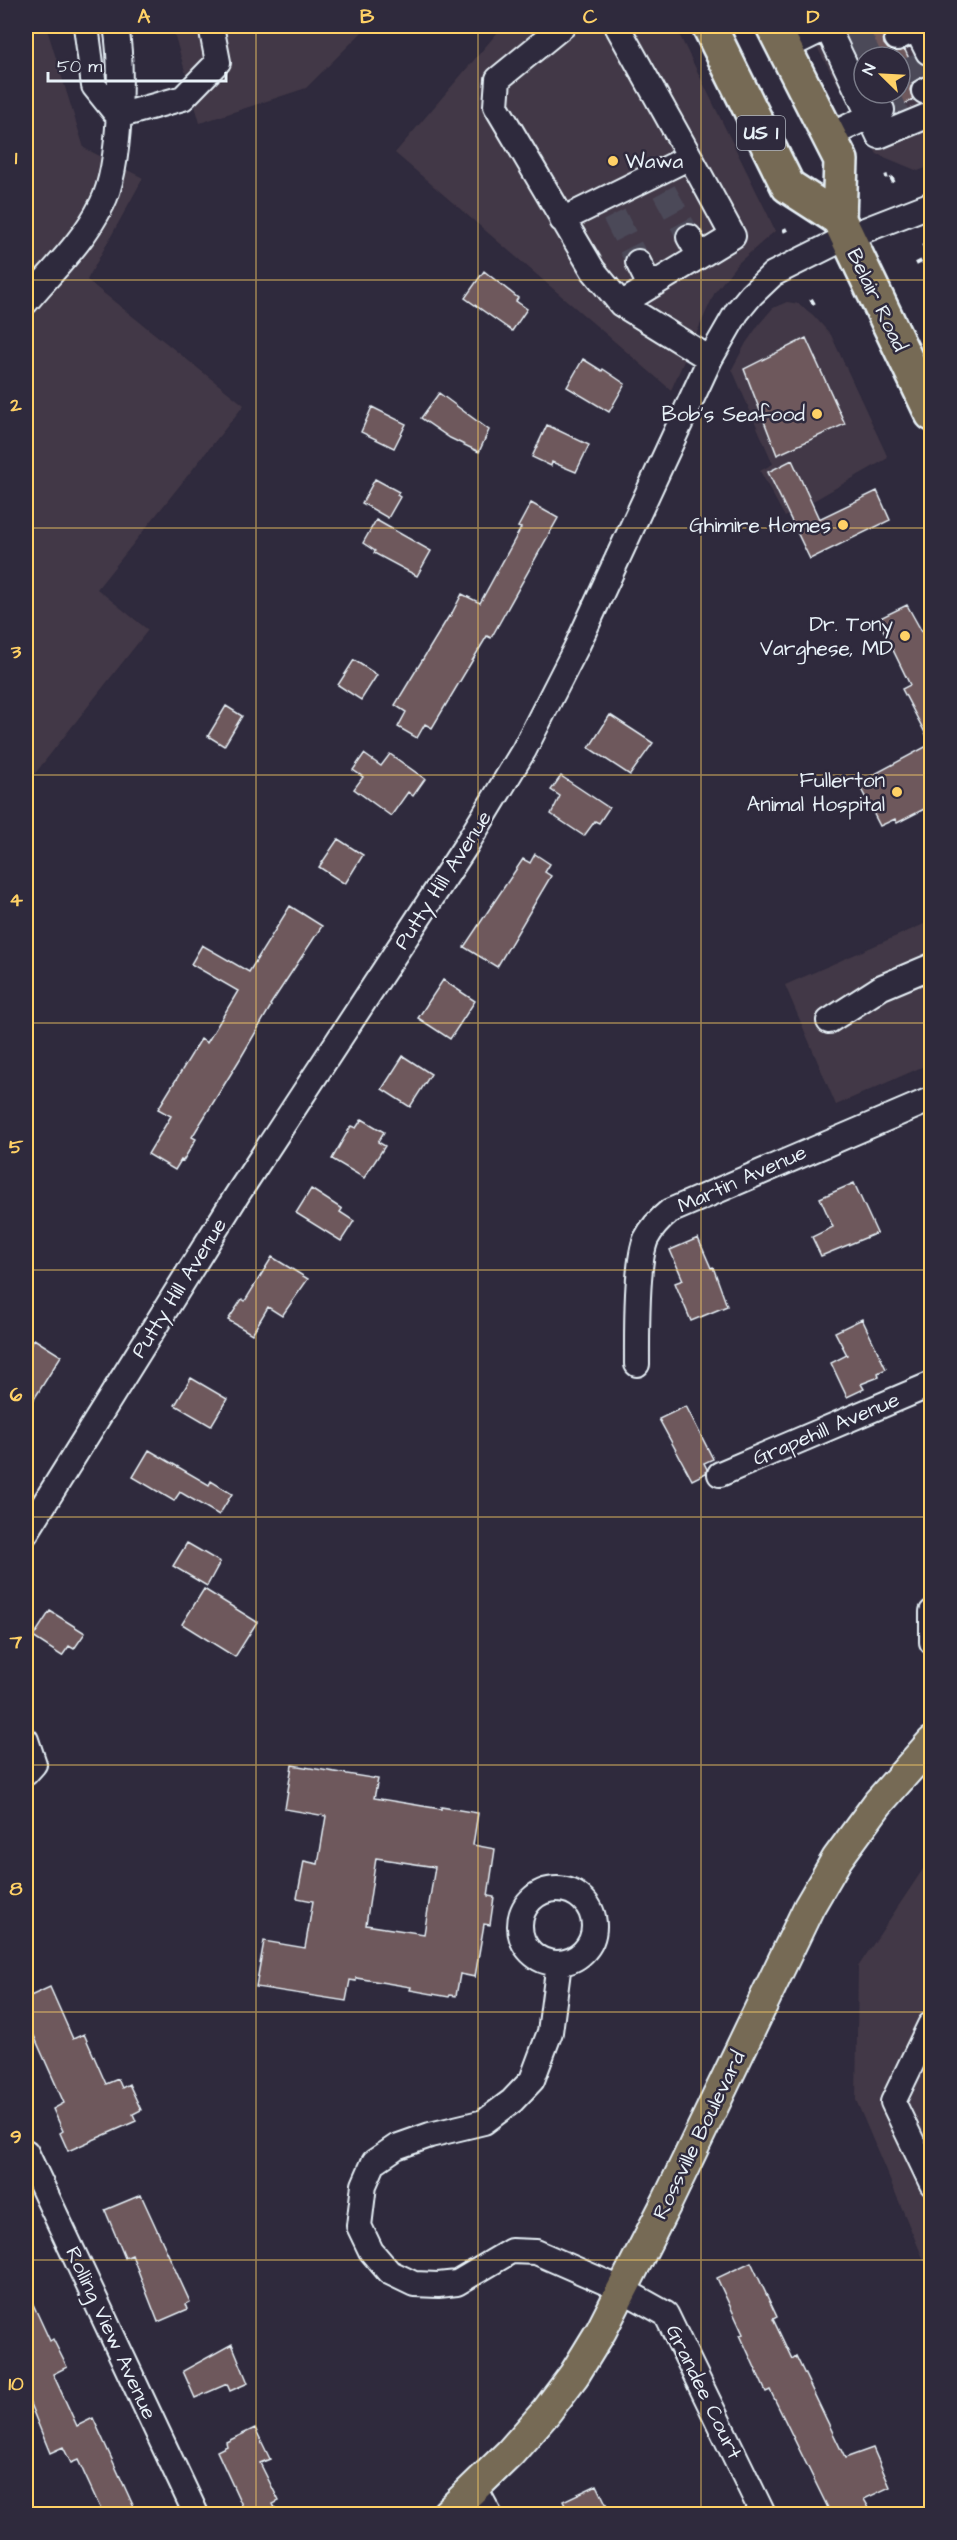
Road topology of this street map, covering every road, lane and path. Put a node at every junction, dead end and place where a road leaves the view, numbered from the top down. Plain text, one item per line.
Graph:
1 (86, 26) edge
2 (116, 26) edge
3 (211, 26) edge
4 (563, 26) edge
5 (617, 26) edge
6 (709, 26) edge
7 (909, 31) edge
8 (779, 37) edge
9 (840, 43) edge
10 (928, 52) dead end
11 (852, 71) edge
12 (870, 105) edge
13 (876, 113) junction
14 (932, 114) edge
15 (118, 116) junction
16 (829, 136) junction
17 (690, 157) junction
18 (888, 177) dead end
19 (894, 183) dead end
20 (932, 204) edge
21 (562, 220) junction
22 (843, 228) junction
23 (922, 261) dead end
24 (638, 262) tunnel mouth
25 (916, 264) dead end
26 (650, 286) junction
27 (811, 299) dead end
28 (26, 302) edge
29 (621, 304) junction
30 (818, 307) dead end
31 (710, 359) junction
32 (928, 398) edge
33 (932, 966) edge
34 (829, 1021) dead end
35 (932, 1099) edge
36 (637, 1364) dead end
37 (932, 1384) edge
38 (720, 1474) dead end
39 (26, 1533) edge
40 (932, 1612) edge
41 (932, 1642) edge
42 (26, 1740) edge
43 (932, 1742) edge
44 (26, 1773) edge
45 (559, 1963) dead end
46 (930, 2025) dead end
47 (26, 2152) edge
48 (932, 2184) edge
49 (623, 2290) junction
50 (475, 2488) junction
51 (196, 2514) edge
52 (447, 2514) edge
53 (489, 2514) edge
54 (763, 2514) edge

1 - 15 street
2 - 15 street
3 - 15 street
4 - 21 street
5 - 17 street
6 - 22 highway, US 1
7 - 10 street
8 - 9 street
8 - 16 highway, Belair Road / US 1
9 - 11 street
12 - 13 street
13 - 14 street
13 - 16 street
15 - 28 street
16 - 22 highway, Belair Road / US 1
17 - 21 street
17 - 26 street
18 - 19 path
20 - 22 street, Putty Hill Avenue
21 - 29 street
22 - 31 street, Putty Hill Avenue
22 - 32 highway, Belair Road / US 1
23 - 25 path
24 - 26 street
26 - 29 street
27 - 30 path
29 - 31 street
31 - 39 street, Putty Hill Avenue
33 - 34 street
35 - 36 street, Martin Avenue
37 - 38 street, Grapehill Avenue
40 - 41 street
42 - 44 street
43 - 49 main road, Rossville Boulevard
45 - 49 street, Grandee Court
46 - 48 street
47 - 51 street, Rolling View Avenue
49 - 50 main road, Rossville Boulevard
49 - 54 street, Grandee Court
50 - 52 main road, Rossville Boulevard
50 - 53 street

